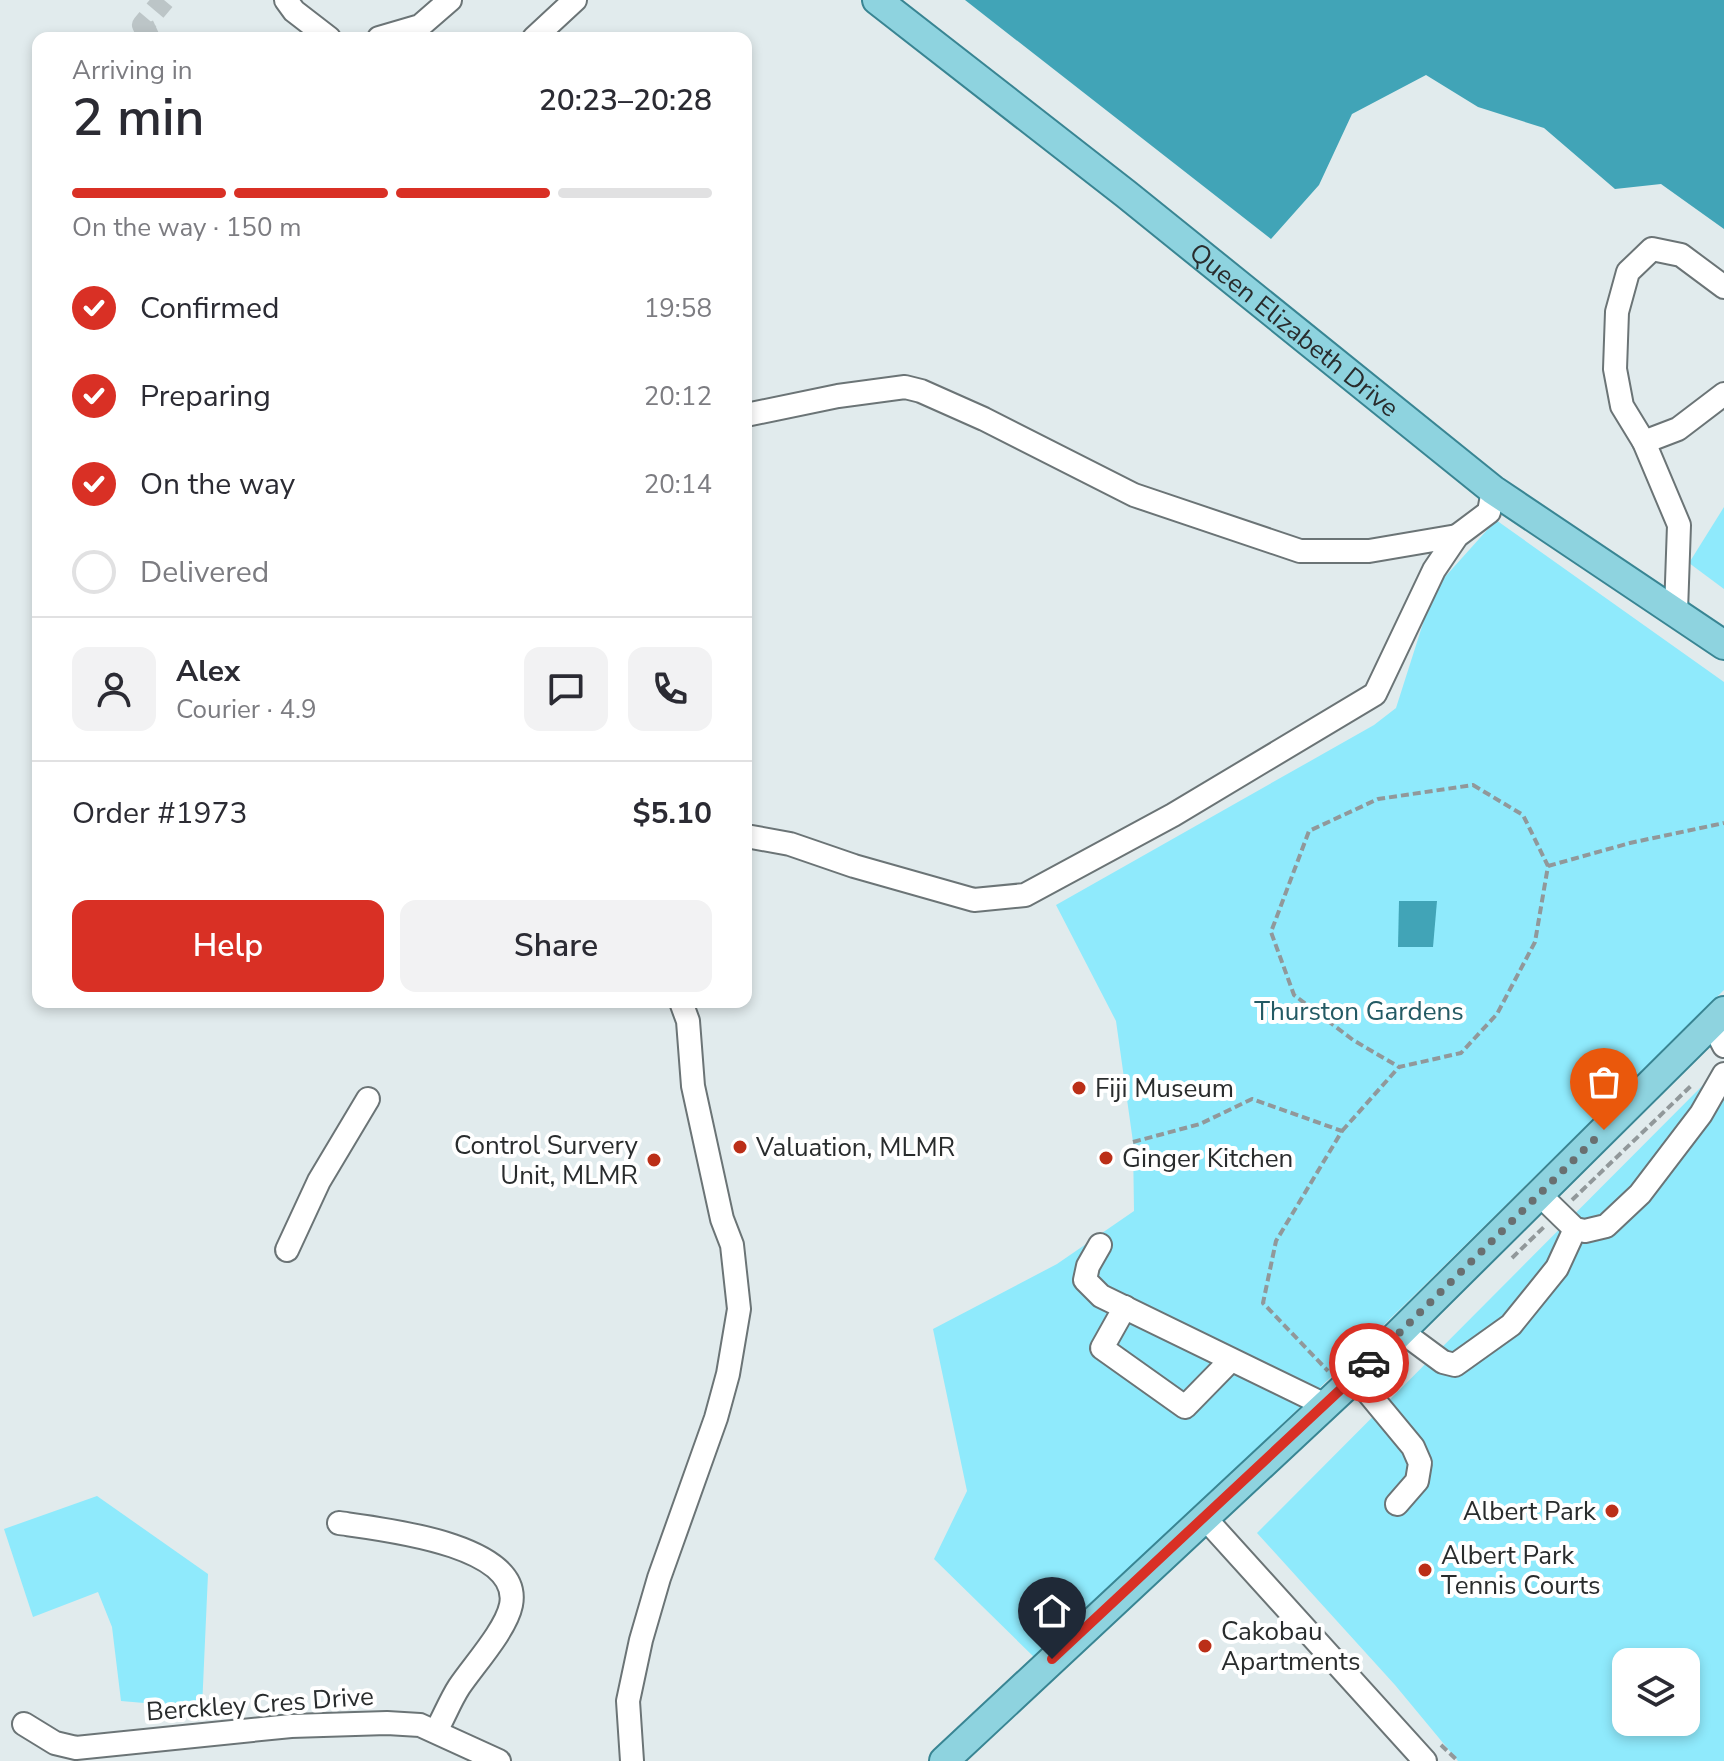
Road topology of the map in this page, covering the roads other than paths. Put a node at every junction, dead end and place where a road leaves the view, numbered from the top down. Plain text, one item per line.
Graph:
1 (286, 0) edge
2 (450, 0) edge
3 (575, 0) edge
4 (877, 0) edge
5 (321, 32) edge
6 (400, 32) edge
7 (540, 32) edge
8 (1724, 287) edge
9 (1724, 394) edge
10 (752, 414) edge
11 (1644, 442) junction
12 (1493, 490) junction
13 (1457, 536) junction
14 (1415, 545) junction
15 (1434, 570) junction
16 (1676, 611) junction
17 (1724, 645) edge
18 (752, 837) edge
19 (683, 1008) edge
20 (1720, 1027) edge
21 (1713, 1075) edge
22 (368, 1099) dead end
23 (1558, 1212) junction
24 (1100, 1245) dead end
25 (287, 1250) dead end
26 (1125, 1307) junction
27 (1401, 1331) junction
28 (1231, 1360) junction
29 (1341, 1390) junction
30 (1397, 1504) dead end
31 (1204, 1517) junction
32 (339, 1523) dead end
33 (24, 1724) dead end
34 (436, 1731) junction
35 (55, 1752) edge
36 (499, 1761) edge
37 (632, 1761) edge
38 (944, 1761) edge
39 (1425, 1761) edge

1 - 5 street
2 - 6 street
3 - 7 street
4 - 12 main road, Queen Elizabeth Drive
8 - 11 street
9 - 11 street
10 - 14 street
11 - 16 street
12 - 13 street
12 - 16 main road, Queen Elizabeth Drive
13 - 14 street
13 - 15 street
14 - 15 street
15 - 18 street
16 - 17 main road, Queen Elizabeth Drive
19 - 37 street
20 - 23 main road
21 - 23 street
22 - 25 street
23 - 27 main road
23 - 27 street
24 - 26 street
26 - 28 street
26 - 28 street
27 - 29 main road
28 - 29 street
29 - 30 street
29 - 31 main road
31 - 38 main road
31 - 39 street
32 - 34 street
33 - 35 street, Berckley Cres Drive
34 - 35 street, Berckley Cres Drive
34 - 36 street, Berckley Cres Drive

